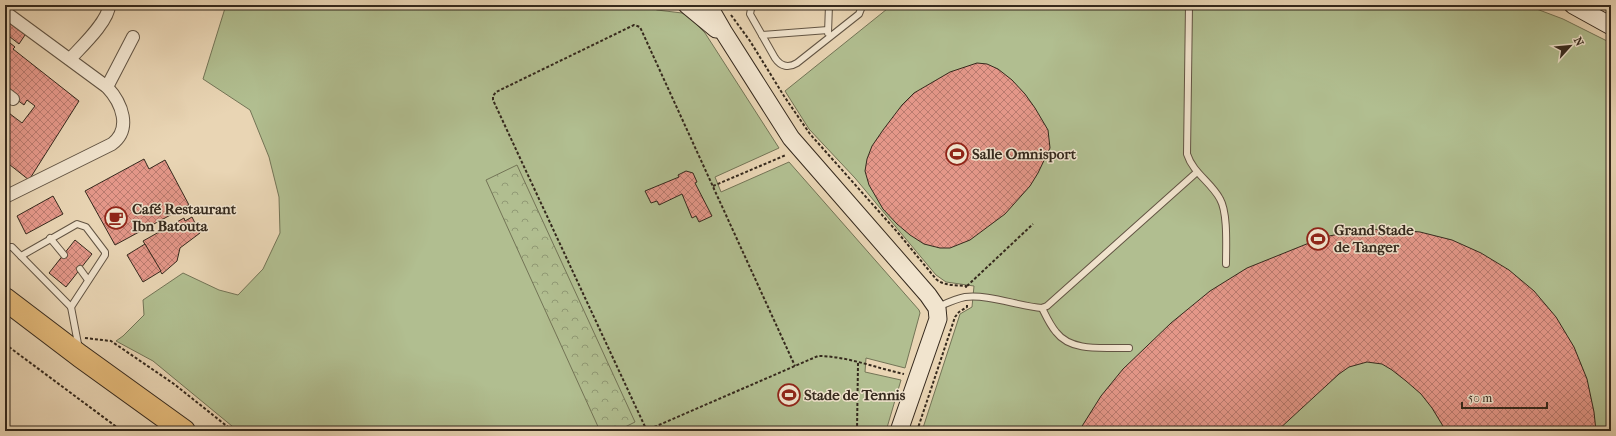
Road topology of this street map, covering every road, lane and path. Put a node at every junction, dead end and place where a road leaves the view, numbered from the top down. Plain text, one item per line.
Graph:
1 (109, 5) edge
2 (652, 5) edge
3 (708, 5) edge
4 (754, 5) edge
5 (829, 5) edge
6 (859, 5) edge
7 (1189, 5) edge
8 (1573, 5) edge
9 (681, 7) edge
10 (5, 12) edge
11 (730, 14) dead end
12 (1611, 26) edge
13 (828, 30) junction
14 (762, 35) junction
15 (133, 37) dead end
16 (828, 37) junction
17 (750, 41) dead end
18 (732, 47) junction
19 (70, 59) junction
20 (107, 88) junction
21 (788, 154) dead end
22 (1197, 172) junction
23 (713, 186) junction
24 (6, 195) edge
25 (1033, 224) dead end
26 (50, 238) junction
27 (5, 247) edge
28 (64, 255) dead end
29 (21, 256) junction
30 (1226, 264) dead end
31 (80, 270) dead end
32 (88, 280) junction
33 (966, 286) dead end
34 (5, 299) edge
35 (72, 307) junction
36 (937, 308) junction
37 (1042, 308) junction
38 (5, 315) edge
39 (5, 344) edge
40 (79, 347) junction
41 (1129, 348) dead end
42 (858, 363) junction
43 (795, 366) junction
44 (906, 375) dead end
45 (122, 431) edge
46 (161, 431) edge
47 (184, 431) edge
48 (233, 431) edge
49 (646, 431) edge
50 (857, 431) edge
51 (899, 431) edge

1 - 19 street
2 - 9 path
3 - 18 street
4 - 14 lane
5 - 13 lane
6 - 16 lane
7 - 22 lane
8 - 12 street
9 - 18 street
10 - 19 street
11 - 17 path
13 - 14 lane
13 - 16 lane
14 - 16 lane
15 - 20 street
18 - 36 street
19 - 20 street
20 - 24 street
21 - 23 path
22 - 30 lane
22 - 37 lane
23 - 43 path
23 - 49 path
25 - 33 path
26 - 28 lane
26 - 29 lane
26 - 32 lane
27 - 29 lane
29 - 35 lane
31 - 32 lane
32 - 35 lane
34 - 40 highway
35 - 40 lane
36 - 37 lane
36 - 51 street
37 - 41 lane
38 - 46 highway
39 - 45 path
40 - 47 highway
40 - 48 path
42 - 43 path
42 - 44 path
42 - 50 path
43 - 49 path

